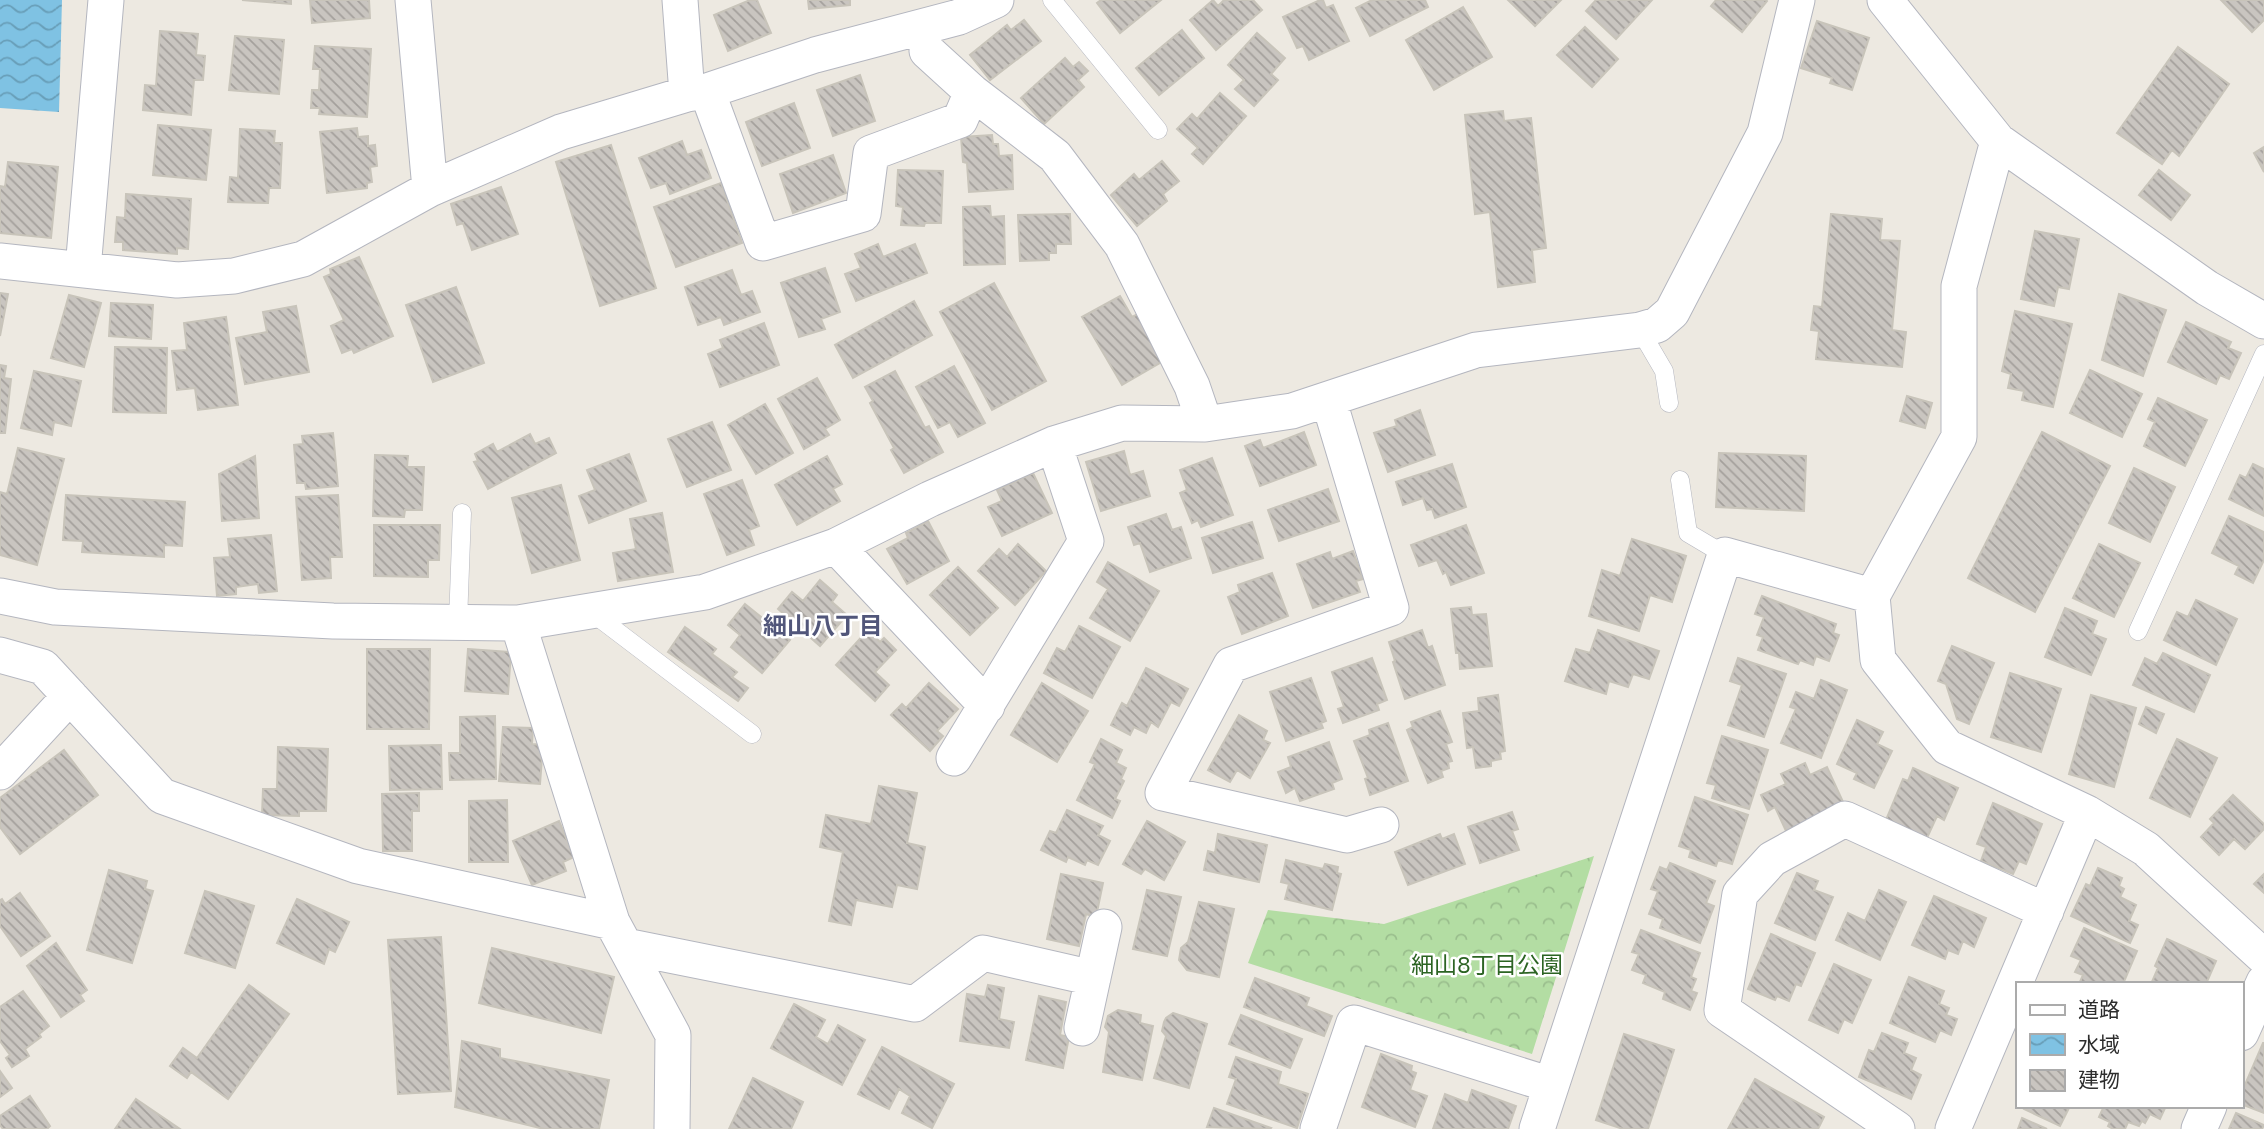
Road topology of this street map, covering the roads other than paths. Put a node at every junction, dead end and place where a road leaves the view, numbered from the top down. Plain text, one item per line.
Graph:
1 (106, 0) edge
2 (413, 0) edge
3 (680, 0) edge
4 (996, 0) edge
5 (1052, 0) edge
6 (1797, 0) edge
7 (1885, 0) edge
8 (927, 51) dead end
9 (972, 92) junction
10 (697, 93) junction
11 (1158, 130) dead end
12 (1998, 141) junction
13 (430, 189) junction
14 (0, 261) edge
15 (83, 269) junction
16 (2264, 321) edge
17 (1640, 330) junction
18 (2264, 354) edge
19 (1329, 401) junction
20 (1669, 403) dead end
21 (1205, 424) junction
22 (1054, 443) junction
23 (1680, 480) dead end
24 (462, 513) dead end
25 (836, 546) junction
26 (1725, 555) junction
27 (0, 596) edge
28 (1872, 596) junction
29 (590, 611) junction
30 (458, 622) junction
31 (519, 623) junction
32 (2138, 631) dead end
33 (0, 655) edge
34 (70, 696) junction
35 (987, 706) junction
36 (752, 734) dead end
37 (954, 758) dead end
38 (0, 772) edge
39 (2087, 813) junction
40 (1381, 825) dead end
41 (2046, 911) junction
42 (1104, 927) dead end
43 (619, 934) junction
44 (2264, 957) edge
45 (1093, 978) junction
46 (2016, 982) edge
47 (2016, 982) edge
48 (2264, 982) edge
49 (1082, 1028) dead end
50 (2243, 1029) edge
51 (1551, 1085) junction
52 (2208, 1108) edge
53 (672, 1129) edge
54 (1318, 1129) edge
55 (1537, 1129) edge
56 (1897, 1129) edge
57 (1954, 1129) edge
58 (2199, 1129) edge

1 - 15 street
2 - 13 street
3 - 10 street
4 - 10 street
5 - 11 lane
6 - 17 street
7 - 12 street
8 - 9 street
9 - 10 street
9 - 21 street
10 - 13 street
12 - 16 street
12 - 28 street
13 - 15 street
14 - 15 street
17 - 19 street
17 - 20 lane
18 - 32 lane
19 - 21 street
19 - 40 street
21 - 22 street
22 - 25 street
22 - 35 street
23 - 26 lane
24 - 30 lane
25 - 29 street
25 - 35 street
26 - 28 street
26 - 51 street
27 - 30 street
28 - 39 street
29 - 31 street
29 - 36 lane
30 - 31 street
31 - 43 street
33 - 34 street
34 - 38 street
34 - 43 street
35 - 37 street
39 - 41 street
39 - 44 street
41 - 46 street
41 - 56 street
42 - 45 street
43 - 45 street
43 - 53 street
45 - 49 street
47 - 57 street
48 - 50 street
51 - 54 street
51 - 55 street
52 - 58 street

